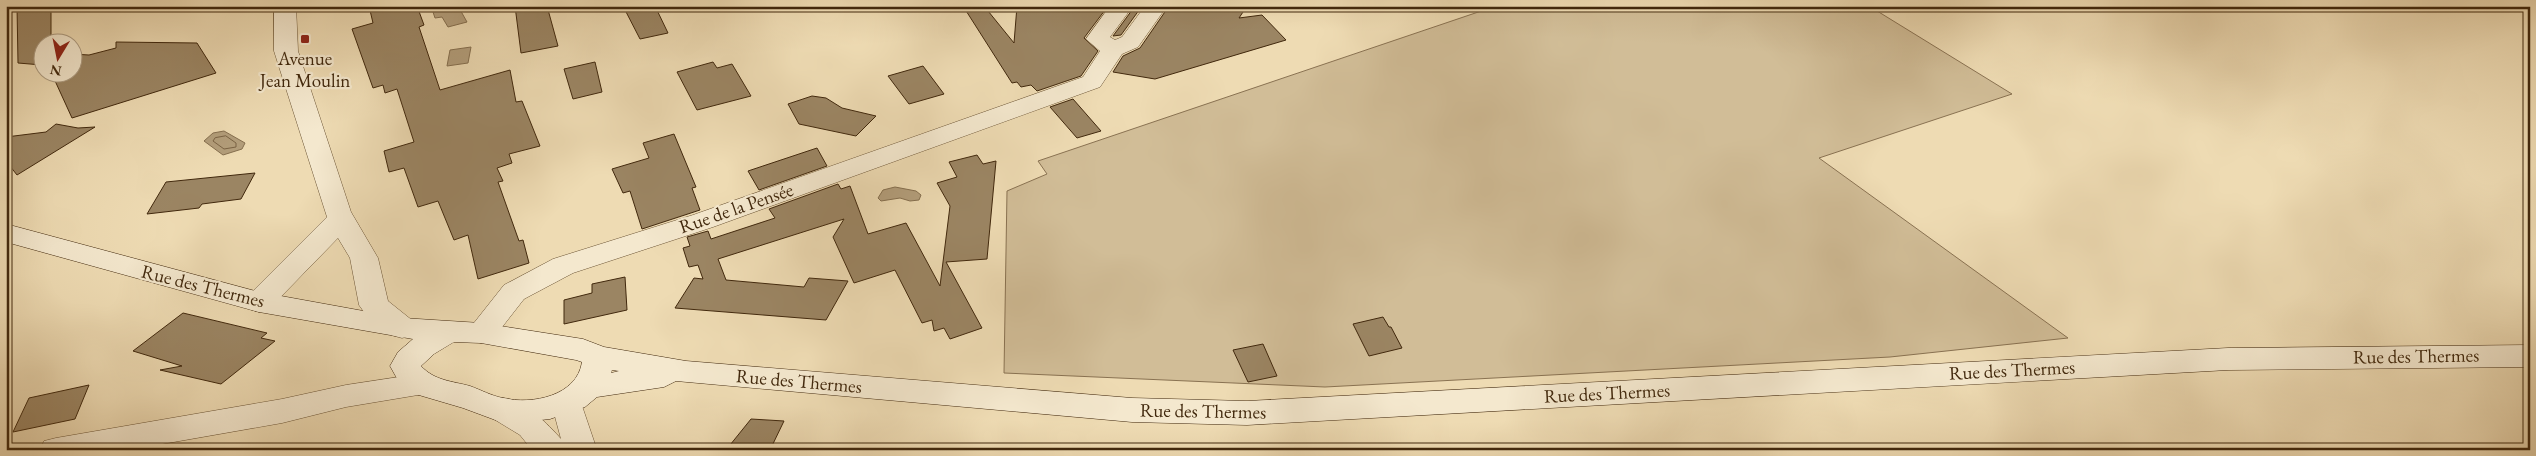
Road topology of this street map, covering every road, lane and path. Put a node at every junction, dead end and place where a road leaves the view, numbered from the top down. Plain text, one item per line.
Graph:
1 (1122, 6) edge
2 (1156, 6) edge
3 (287, 7) edge
4 (1113, 49) junction
5 (342, 218) junction
6 (6, 234) edge
7 (259, 302) junction
8 (481, 333) junction
9 (2530, 356) edge
10 (411, 357) junction
11 (598, 357) junction
12 (686, 372) junction
13 (578, 395) junction
14 (503, 410) junction
15 (166, 440) edge
16 (56, 450) edge
17 (552, 450) edge
18 (581, 450) edge

1 - 4 main road
2 - 4 main road
3 - 5 main road
4 - 8 main road, Rue de la Pensée
5 - 7 main road
5 - 10 main road
6 - 7 main road, Rue des Thermes
7 - 10 main road, Rue des Thermes
8 - 10 main road, Rue des Thermes
8 - 11 main road, Rue des Thermes
9 - 12 main road, Rue des Thermes
10 - 14 main road, Rue des Thermes
10 - 15 main road
11 - 12 main road, Rue des Thermes
11 - 13 main road
12 - 13 main road, Rue des Thermes
13 - 14 main road, Rue des Thermes
13 - 18 main road
14 - 17 main road
15 - 16 main road

